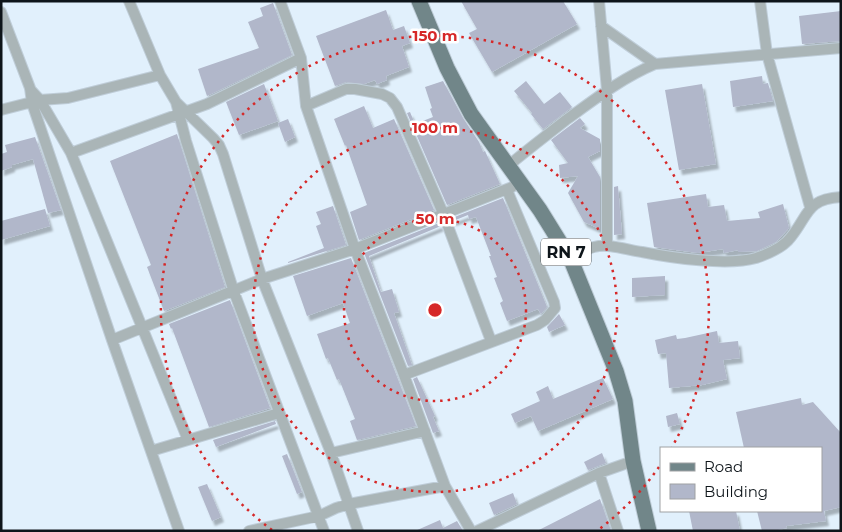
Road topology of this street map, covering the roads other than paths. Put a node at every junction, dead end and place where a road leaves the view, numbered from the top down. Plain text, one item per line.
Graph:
1 (129, 1) edge
2 (280, 1) edge
3 (419, 1) edge
4 (599, 1) edge
5 (760, 1) edge
6 (1, 12) edge
7 (601, 26) junction
8 (841, 48) edge
9 (767, 54) junction
10 (301, 58) junction
11 (655, 64) junction
12 (160, 75) junction
13 (607, 90) junction
14 (36, 101) junction
15 (306, 106) junction
16 (1, 110) edge
17 (183, 113) junction
18 (71, 153) junction
19 (508, 166) junction
20 (514, 187) junction
21 (841, 197) edge
22 (810, 207) junction
23 (443, 213) junction
24 (607, 246) junction
25 (355, 249) junction
26 (571, 260) junction
27 (262, 279) junction
28 (234, 292) junction
29 (144, 327) junction
30 (112, 340) junction
31 (491, 341) junction
32 (404, 375) junction
33 (279, 413) junction
34 (424, 432) junction
35 (188, 440) junction
36 (150, 451) junction
37 (331, 453) junction
38 (633, 460) junction
39 (599, 473) junction
40 (445, 486) junction
41 (349, 504) junction
42 (319, 516) junction
43 (498, 526) edge
44 (179, 531) edge
45 (249, 531) edge
46 (324, 531) edge
47 (358, 531) edge
48 (471, 531) edge
49 (476, 531) edge
50 (618, 531) edge
51 (649, 531) edge

1 - 12 street
2 - 10 street
3 - 19 main road, RN 7
4 - 7 street
5 - 9 street
6 - 14 street
7 - 11 street
7 - 13 street
8 - 9 street
9 - 11 street
9 - 22 street
10 - 15 street
10 - 17 street
11 - 13 street
12 - 14 street
12 - 17 street
13 - 19 street
13 - 24 street
14 - 16 street
14 - 18 street
14 - 30 street
15 - 23 street
15 - 25 street
17 - 18 street
17 - 27 street
17 - 28 street
18 - 29 street
19 - 20 main road, RN 7
20 - 23 street
20 - 26 main road, RN 7
20 - 31 street
21 - 22 street
22 - 24 street
23 - 25 street
23 - 31 street
24 - 26 street
25 - 27 street
25 - 32 street
26 - 38 main road, RN 7
27 - 28 street
27 - 37 street
28 - 29 street
28 - 33 street
29 - 30 street
29 - 35 street
30 - 36 street
31 - 32 street
32 - 34 street
33 - 35 street
33 - 42 street
34 - 37 street
34 - 40 street
35 - 36 street
36 - 44 street
37 - 41 street
38 - 39 street
38 - 51 main road, RN 7
39 - 43 street
39 - 50 street
40 - 41 street
40 - 48 street
41 - 42 street
41 - 47 street
42 - 45 street
42 - 46 street
43 - 49 street

